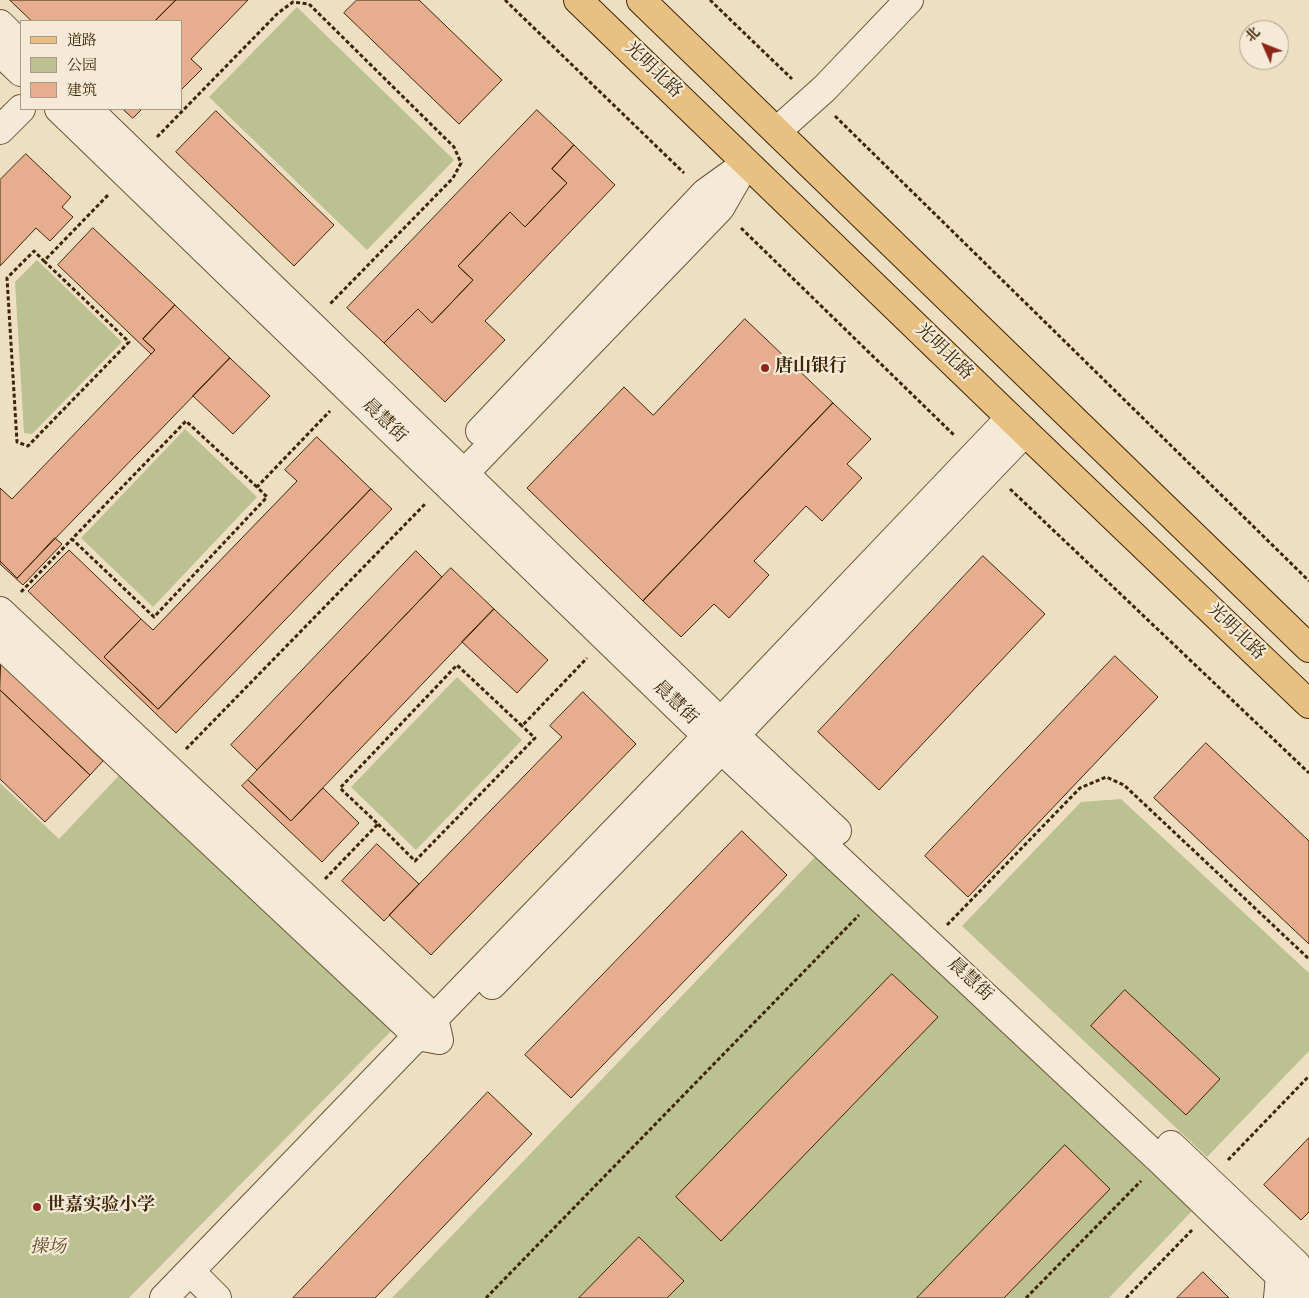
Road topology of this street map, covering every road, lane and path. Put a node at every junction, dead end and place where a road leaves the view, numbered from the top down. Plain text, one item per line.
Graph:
1 (505, 0) edge
2 (578, 0) edge
3 (641, 0) edge
4 (710, 0) edge
5 (889, 0) edge
6 (909, 0) edge
7 (0, 24) edge
8 (20, 43) edge
9 (0, 52) edge
10 (20, 71) edge
11 (809, 95) junction
12 (20, 110) edge
13 (60, 110) edge
14 (89, 110) edge
15 (0, 130) edge
16 (777, 131) junction
17 (746, 163) junction
18 (132, 166) junction
19 (713, 200) junction
20 (44, 261) junction
21 (310, 325) junction
22 (350, 390) junction
23 (1017, 425) junction
24 (982, 462) junction
25 (450, 476) junction
26 (257, 487) junction
27 (72, 539) junction
28 (1309, 581) edge
29 (1, 612) edge
30 (606, 638) junction
31 (0, 644) edge
32 (1309, 648) edge
33 (1309, 704) edge
34 (522, 726) junction
35 (721, 735) junction
36 (168, 767) junction
37 (1309, 773) edge
38 (378, 824) junction
39 (878, 896) junction
40 (307, 898) junction
41 (942, 930) junction
42 (1309, 959) edge
43 (430, 1031) junction
44 (1309, 1076) edge
45 (1161, 1161) junction
46 (1209, 1181) junction
47 (1211, 1210) junction
48 (1309, 1286) edge
49 (191, 1290) edge
50 (486, 1298) edge
51 (1026, 1298) edge
52 (1126, 1298) edge
53 (1278, 1298) edge
54 (1297, 1298) edge

1 - 19 path
2 - 17 main road, 光明北路
3 - 16 main road
4 - 11 path
5 - 11 street
6 - 11 street
7 - 8 street
9 - 10 street
11 - 16 street
11 - 28 path
12 - 15 street
13 - 18 street, 晨慧街
14 - 18 street, 晨慧街
16 - 17 main road
16 - 32 main road
17 - 19 street
17 - 23 main road, 光明北路
18 - 20 path
18 - 21 street, 晨慧街
18 - 21 path
18 - 22 street, 晨慧街
19 - 24 path
19 - 25 street
20 - 20 path
21 - 25 street, 晨慧街
22 - 25 street, 晨慧街
22 - 26 path
23 - 24 street
23 - 33 main road, 光明北路
24 - 35 street
24 - 37 path
25 - 30 street, 晨慧街
25 - 35 street, 晨慧街
25 - 36 path
26 - 27 path
26 - 27 path
27 - 29 path
29 - 36 street
30 - 34 path
30 - 35 street, 晨慧街
31 - 43 street
34 - 38 path
34 - 38 path
35 - 39 street, 晨慧街
35 - 41 street, 晨慧街
35 - 43 street
36 - 40 street
38 - 40 path
39 - 45 street, 晨慧街
39 - 50 path
40 - 43 street
41 - 42 path
41 - 46 street, 晨慧街
43 - 49 street
44 - 46 path
45 - 47 street, 晨慧街
45 - 51 path
46 - 54 street, 晨慧街
47 - 52 path
47 - 53 street, 晨慧街
48 - 54 street

